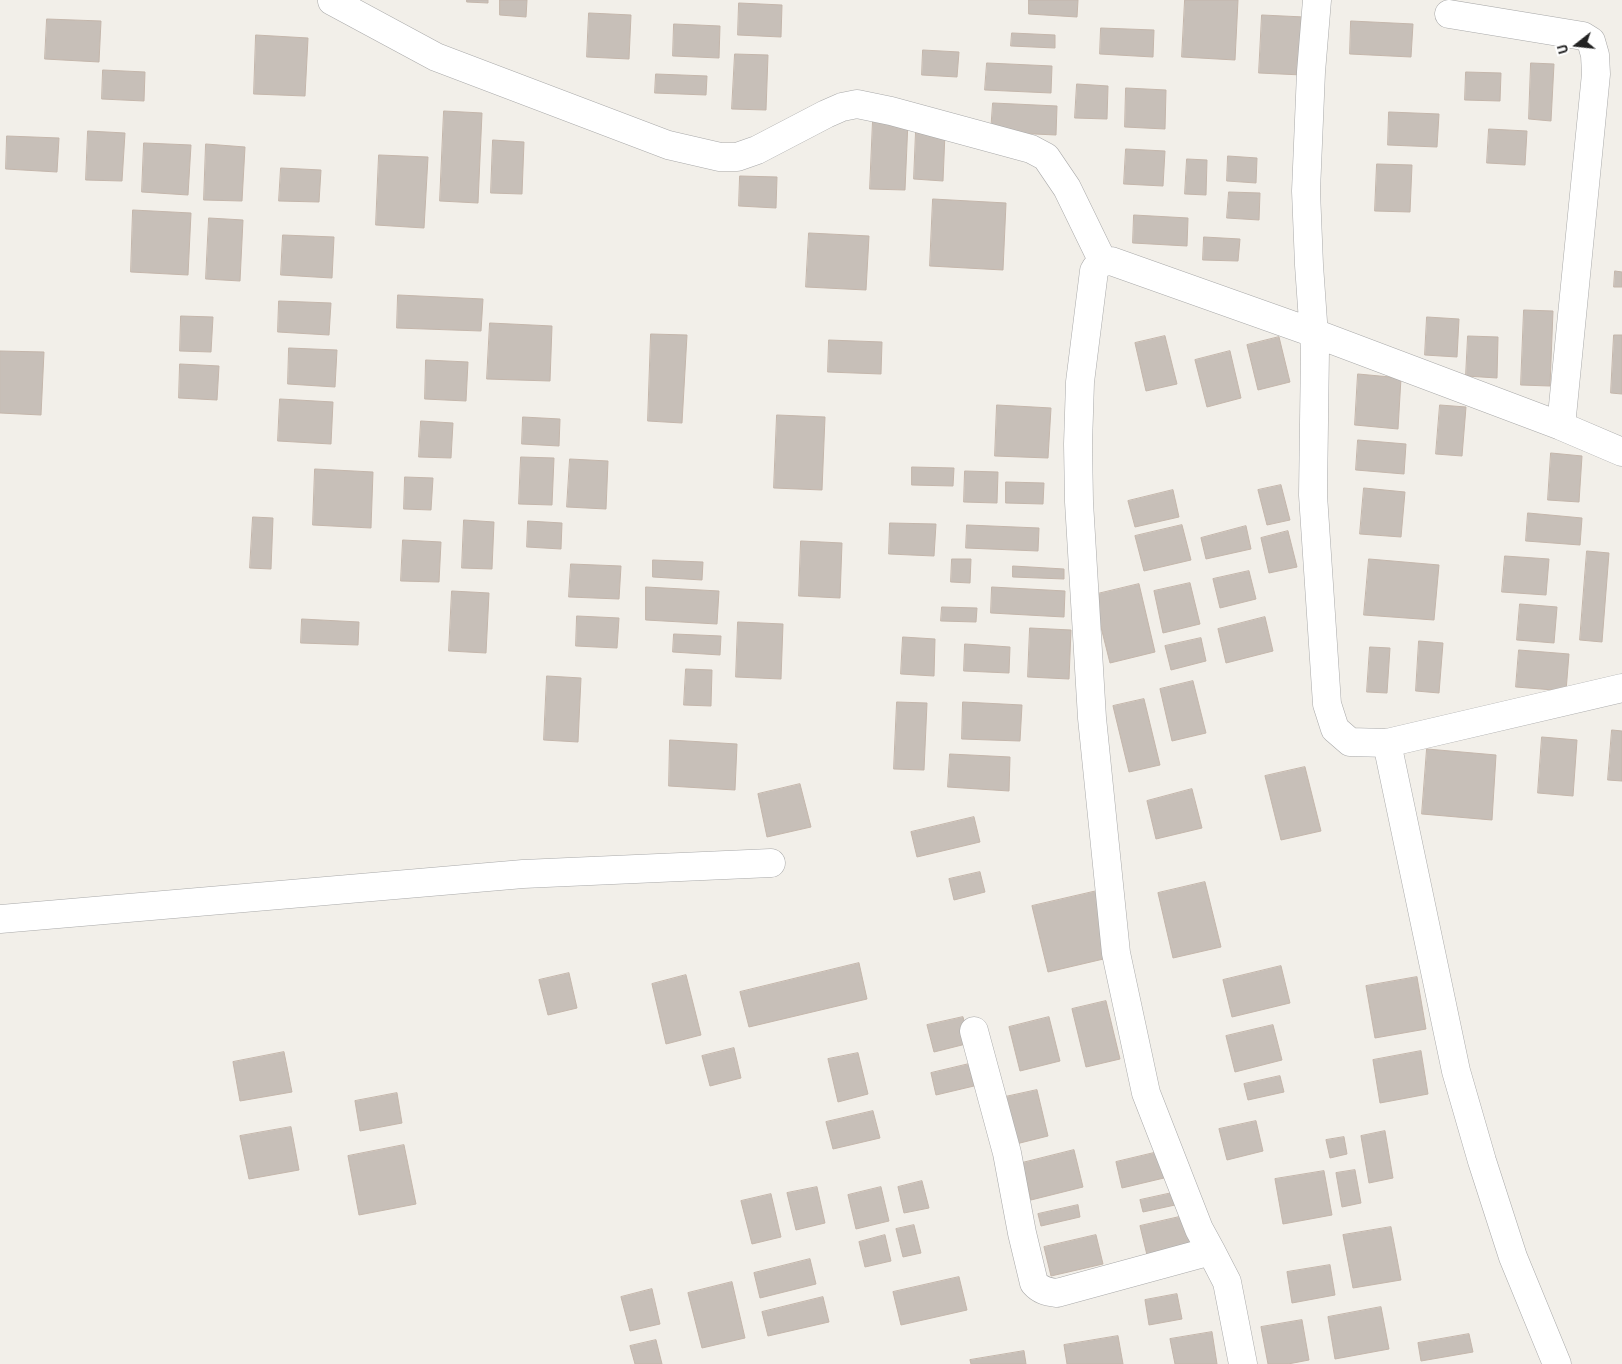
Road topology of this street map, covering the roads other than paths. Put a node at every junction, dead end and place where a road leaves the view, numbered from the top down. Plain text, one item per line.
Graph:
1 (1317, 0) edge
2 (332, 1) edge
3 (1449, 14) dead end
4 (1103, 262) junction
5 (1314, 333) junction
6 (1561, 426) junction
7 (1622, 452) edge
8 (1622, 688) edge
9 (1387, 743) junction
10 (771, 863) dead end
11 (0, 920) edge
12 (974, 1032) dead end
13 (1211, 1252) junction
14 (1242, 1364) edge
15 (1557, 1364) edge

1 - 5 street
2 - 4 street
3 - 6 street
4 - 5 street
4 - 13 street
5 - 6 street
5 - 9 street
6 - 7 street
8 - 9 street
9 - 15 street
10 - 11 street
12 - 13 street
13 - 14 street

